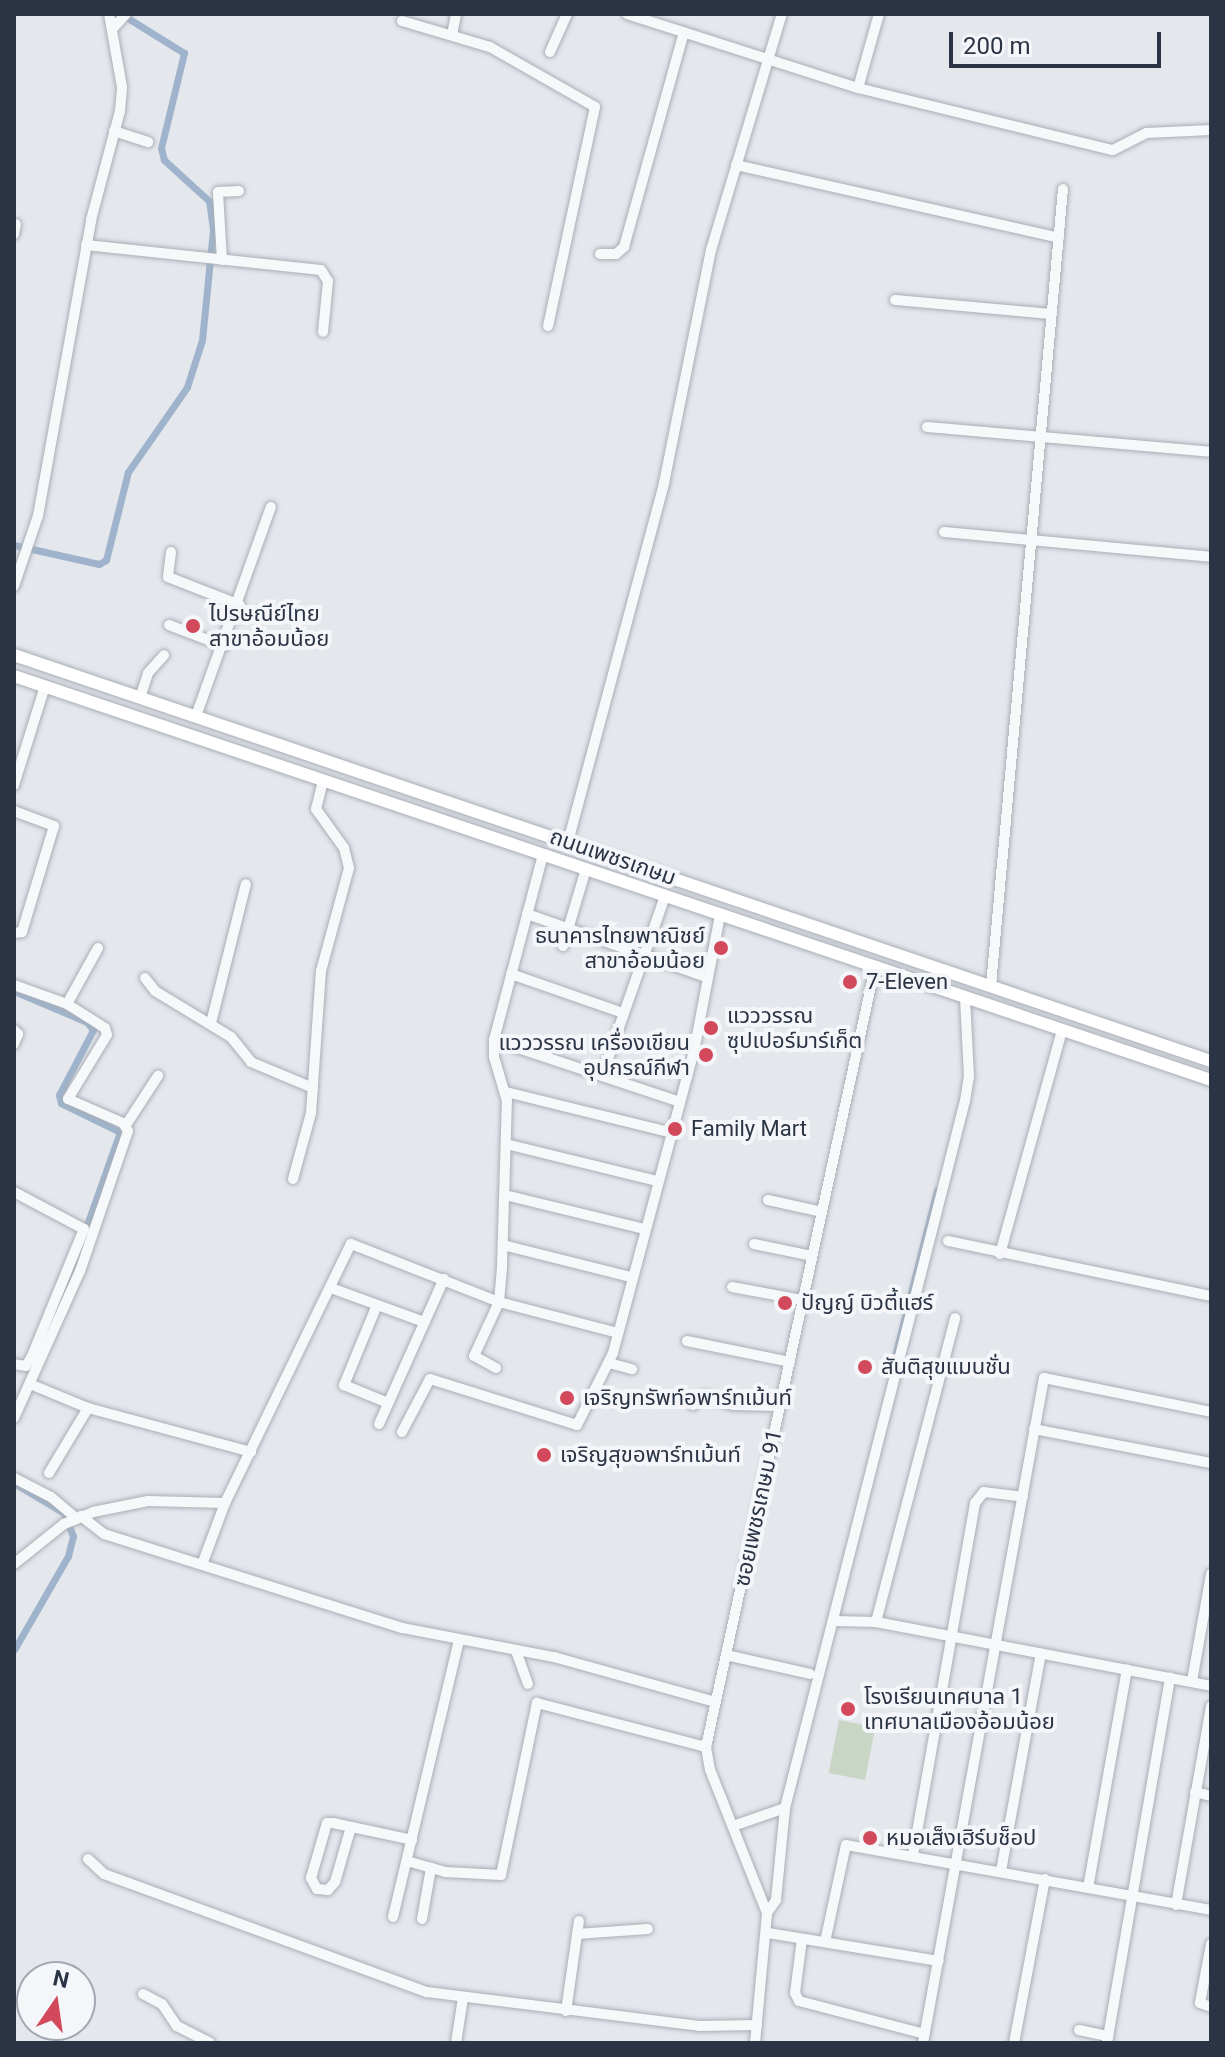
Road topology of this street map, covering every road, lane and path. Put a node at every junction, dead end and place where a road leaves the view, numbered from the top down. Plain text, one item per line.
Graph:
1 (109, 14) edge
2 (456, 14) edge
3 (567, 14) edge
4 (627, 14) edge
5 (782, 14) edge
6 (879, 14) edge
7 (122, 19) edge
8 (402, 21) dead end
9 (684, 32) junction
10 (452, 35) junction
11 (768, 59) junction
12 (543, 72) junction
13 (858, 88) junction
14 (1211, 130) edge
15 (114, 131) junction
16 (148, 142) dead end
17 (736, 165) junction
18 (1063, 189) dead end
19 (239, 191) dead end
20 (1059, 238) junction
21 (86, 245) junction
22 (600, 254) dead end
23 (215, 259) junction
24 (895, 300) dead end
25 (1051, 314) junction
26 (548, 326) dead end
27 (323, 332) dead end
28 (927, 427) dead end
29 (1040, 438) junction
30 (1211, 452) edge
31 (271, 507) dead end
32 (944, 532) dead end
33 (1031, 542) junction
34 (171, 552) dead end
35 (1211, 557) edge
36 (14, 586) edge
37 (240, 605) junction
38 (169, 625) dead end
39 (224, 646) junction
40 (14, 655) edge
41 (164, 655) dead end
42 (14, 676) edge
43 (45, 686) junction
44 (140, 698) junction
45 (196, 716) junction
46 (323, 780) junction
47 (14, 785) edge
48 (14, 811) edge
49 (568, 842) junction
50 (543, 855) junction
51 (586, 869) junction
52 (246, 884) dead end
53 (665, 896) junction
54 (527, 914) junction
55 (720, 915) junction
56 (568, 928) junction
57 (14, 933) edge
58 (563, 946) dead end
59 (98, 948) dead end
60 (644, 955) junction
61 (875, 967) junction
62 (511, 974) junction
63 (706, 977) junction
64 (145, 978) dead end
65 (14, 985) edge
66 (991, 986) junction
67 (965, 998) junction
68 (67, 1004) junction
69 (623, 1013) junction
70 (211, 1023) junction
71 (14, 1030) edge
72 (1062, 1030) junction
73 (494, 1040) junction
74 (14, 1044) edge
75 (1211, 1061) edge
76 (158, 1076) dead end
77 (602, 1076) junction
78 (1211, 1080) edge
79 (313, 1088) junction
80 (506, 1092) junction
81 (677, 1101) junction
82 (126, 1125) junction
83 (669, 1132) junction
84 (506, 1144) junction
85 (293, 1179) dead end
86 (657, 1181) junction
87 (14, 1192) edge
88 (505, 1195) junction
89 (768, 1200) dead end
90 (822, 1212) junction
91 (645, 1229) junction
92 (948, 1241) dead end
93 (754, 1244) dead end
94 (503, 1245) junction
95 (1000, 1254) junction
96 (812, 1256) junction
97 (630, 1277) junction
98 (444, 1279) junction
99 (732, 1287) dead end
100 (331, 1288) junction
101 (1211, 1296) edge
102 (802, 1300) junction
103 (499, 1302) junction
104 (377, 1305) junction
105 (955, 1318) dead end
106 (424, 1322) junction
107 (618, 1333) junction
108 (687, 1341) dead end
109 (790, 1362) junction
110 (609, 1363) junction
111 (14, 1364) edge
112 (496, 1368) dead end
113 (632, 1369) dead end
114 (30, 1384) junction
115 (388, 1403) junction
116 (693, 1405) dead end
117 (780, 1406) junction
118 (88, 1408) junction
119 (1211, 1412) edge
120 (14, 1418) edge
121 (379, 1424) dead end
122 (1034, 1429) junction
123 (402, 1432) dead end
124 (251, 1452) junction
125 (1211, 1463) edge
126 (49, 1473) dead end
127 (14, 1478) edge
128 (1023, 1497) junction
129 (225, 1503) junction
130 (73, 1519) junction
131 (203, 1562) junction
132 (14, 1564) edge
133 (1211, 1574) edge
134 (835, 1621) junction
135 (876, 1622) junction
136 (953, 1640) junction
137 (459, 1641) junction
138 (995, 1647) junction
139 (516, 1651) junction
140 (1041, 1654) junction
141 (726, 1655) junction
142 (1127, 1669) junction
143 (810, 1674) dead end
144 (1170, 1677) junction
145 (1192, 1681) junction
146 (528, 1684) dead end
147 (1211, 1686) edge
148 (715, 1702) junction
149 (1211, 1706) edge
150 (706, 1747) junction
151 (1195, 1792) junction
152 (1211, 1796) edge
153 (785, 1808) junction
154 (733, 1826) junction
155 (351, 1827) junction
156 (412, 1840) junction
157 (913, 1855) junction
158 (88, 1859) dead end
159 (407, 1861) junction
160 (956, 1863) junction
161 (431, 1868) junction
162 (1001, 1871) junction
163 (1045, 1879) junction
164 (1088, 1888) junction
165 (1133, 1895) junction
166 (1176, 1905) junction
167 (1211, 1910) edge
168 (767, 1913) junction
169 (393, 1917) dead end
170 (422, 1919) dead end
171 (579, 1921) dead end
172 (648, 1929) dead end
173 (768, 1933) junction
174 (577, 1934) junction
175 (802, 1939) junction
176 (825, 1942) junction
177 (1211, 1944) edge
178 (939, 1961) junction
179 (143, 1994) dead end
180 (463, 1998) junction
181 (1211, 2007) edge
182 (566, 2011) junction
183 (757, 2025) junction
184 (1079, 2030) dead end
185 (924, 2039) edge
186 (1107, 2040) edge
187 (210, 2043) edge
188 (456, 2043) edge
189 (755, 2043) edge
190 (1014, 2043) edge

1 - 7 street
2 - 10 street
3 - 12 street
4 - 9 street
5 - 11 street
6 - 13 street
7 - 15 street
8 - 10 street
9 - 11 street
9 - 22 street
10 - 12 street
11 - 13 street
11 - 17 street
12 - 26 street
13 - 14 street
15 - 16 street
15 - 21 street
17 - 20 street
17 - 49 street
18 - 20 street
19 - 23 street
20 - 25 street
21 - 23 street
21 - 36 street
23 - 27 street
24 - 25 street
25 - 29 street
28 - 29 street
29 - 30 street
29 - 33 street
31 - 37 street
32 - 33 street
33 - 35 street
33 - 66 street
34 - 37 street
37 - 39 street
38 - 39 street
39 - 45 street
40 - 44 main road, ถนนเพชรเกษม
41 - 44 street
42 - 43 main road, ถนนเพชรเกษม
43 - 46 main road, ถนนเพชรเกษม
43 - 47 street
44 - 45 main road, ถนนเพชรเกษม
45 - 49 main road, ถนนเพชรเกษม
46 - 50 main road, ถนนเพชรเกษม
46 - 79 street
48 - 57 street
49 - 66 main road, ถนนเพชรเกษม
50 - 51 main road, ถนนเพชรเกษม
50 - 54 street
51 - 53 main road, ถนนเพชรเกษม
51 - 56 street
52 - 70 street
53 - 55 main road, ถนนเพชรเกษม
53 - 60 street
54 - 56 street
54 - 62 street
55 - 61 main road, ถนนเพชรเกษม
55 - 63 street
56 - 58 street
56 - 60 street
59 - 68 street
60 - 63 street
60 - 69 street
61 - 67 main road, ถนนเพชรเกษม
61 - 90 street, ซอยเพชรเกษม 91
62 - 69 street
62 - 73 street
63 - 81 street
64 - 70 street
65 - 68 street
66 - 75 main road, ถนนเพชรเกษม
67 - 72 main road, ถนนเพชรเกษม
67 - 134 street
68 - 82 street
69 - 77 street
70 - 79 street
71 - 74 street
72 - 78 main road, ถนนเพชรเกษม
72 - 95 street
73 - 77 street
73 - 80 street
76 - 82 street
77 - 81 street
79 - 85 street
80 - 83 street
80 - 84 street
81 - 83 street
82 - 114 street
83 - 86 street
84 - 86 street
84 - 88 street
86 - 91 street
87 - 111 street
88 - 91 street
88 - 94 street
89 - 90 street
90 - 96 street, ซอยเพชรเกษม 91
91 - 97 street
92 - 95 street
93 - 96 street
94 - 97 street
94 - 103 street
95 - 101 street
96 - 102 street, ซอยเพชรเกษม 91
97 - 107 street
98 - 100 street
98 - 103 street
98 - 106 street
99 - 102 street
100 - 104 street
100 - 124 street
102 - 109 street, ซอยเพชรเกษม 91
103 - 107 street
103 - 112 street
104 - 106 street
104 - 115 street
105 - 135 street
106 - 115 street
107 - 110 street
108 - 109 street
109 - 117 street, ซอยเพชรเกษม 91
110 - 113 street
110 - 123 street
114 - 118 street
114 - 120 street
115 - 121 street
116 - 117 street
117 - 141 street, ซอยเพชรเกษม 91
118 - 124 street
118 - 126 street
119 - 122 street
122 - 125 street
122 - 128 street
124 - 129 street
127 - 130 street
128 - 136 street
128 - 138 street
129 - 130 street
129 - 131 street
130 - 131 street
130 - 132 street
131 - 137 street
133 - 145 street
134 - 135 street
134 - 153 street
135 - 136 street
136 - 138 street
136 - 157 street
137 - 139 street
137 - 156 street
138 - 140 street
138 - 160 street
139 - 146 street
139 - 148 street
140 - 142 street
140 - 162 street
141 - 143 street
141 - 148 street, ซอยเพชรเกษม 91
142 - 144 street
142 - 164 street
144 - 145 street
144 - 165 street
145 - 147 street
148 - 150 street, ซอยเพชรเกษม 91
149 - 151 street
150 - 154 street
150 - 161 street
151 - 152 street
151 - 166 street
153 - 154 street
153 - 168 street
154 - 168 street
155 - 155 street
155 - 156 street
156 - 159 street
157 - 160 street
157 - 176 street
158 - 180 street
159 - 161 street
159 - 169 street
160 - 162 street
160 - 178 street
161 - 170 street
162 - 163 street
163 - 164 street
163 - 190 street
164 - 165 street
165 - 166 street
165 - 186 street
166 - 167 street
168 - 173 street
171 - 174 street
172 - 174 street
173 - 175 street
173 - 183 street
174 - 182 street
175 - 176 street
175 - 185 street
176 - 178 street
177 - 181 street
178 - 185 street
179 - 187 street
180 - 182 street
180 - 188 street
182 - 183 street
183 - 189 street
184 - 186 street

